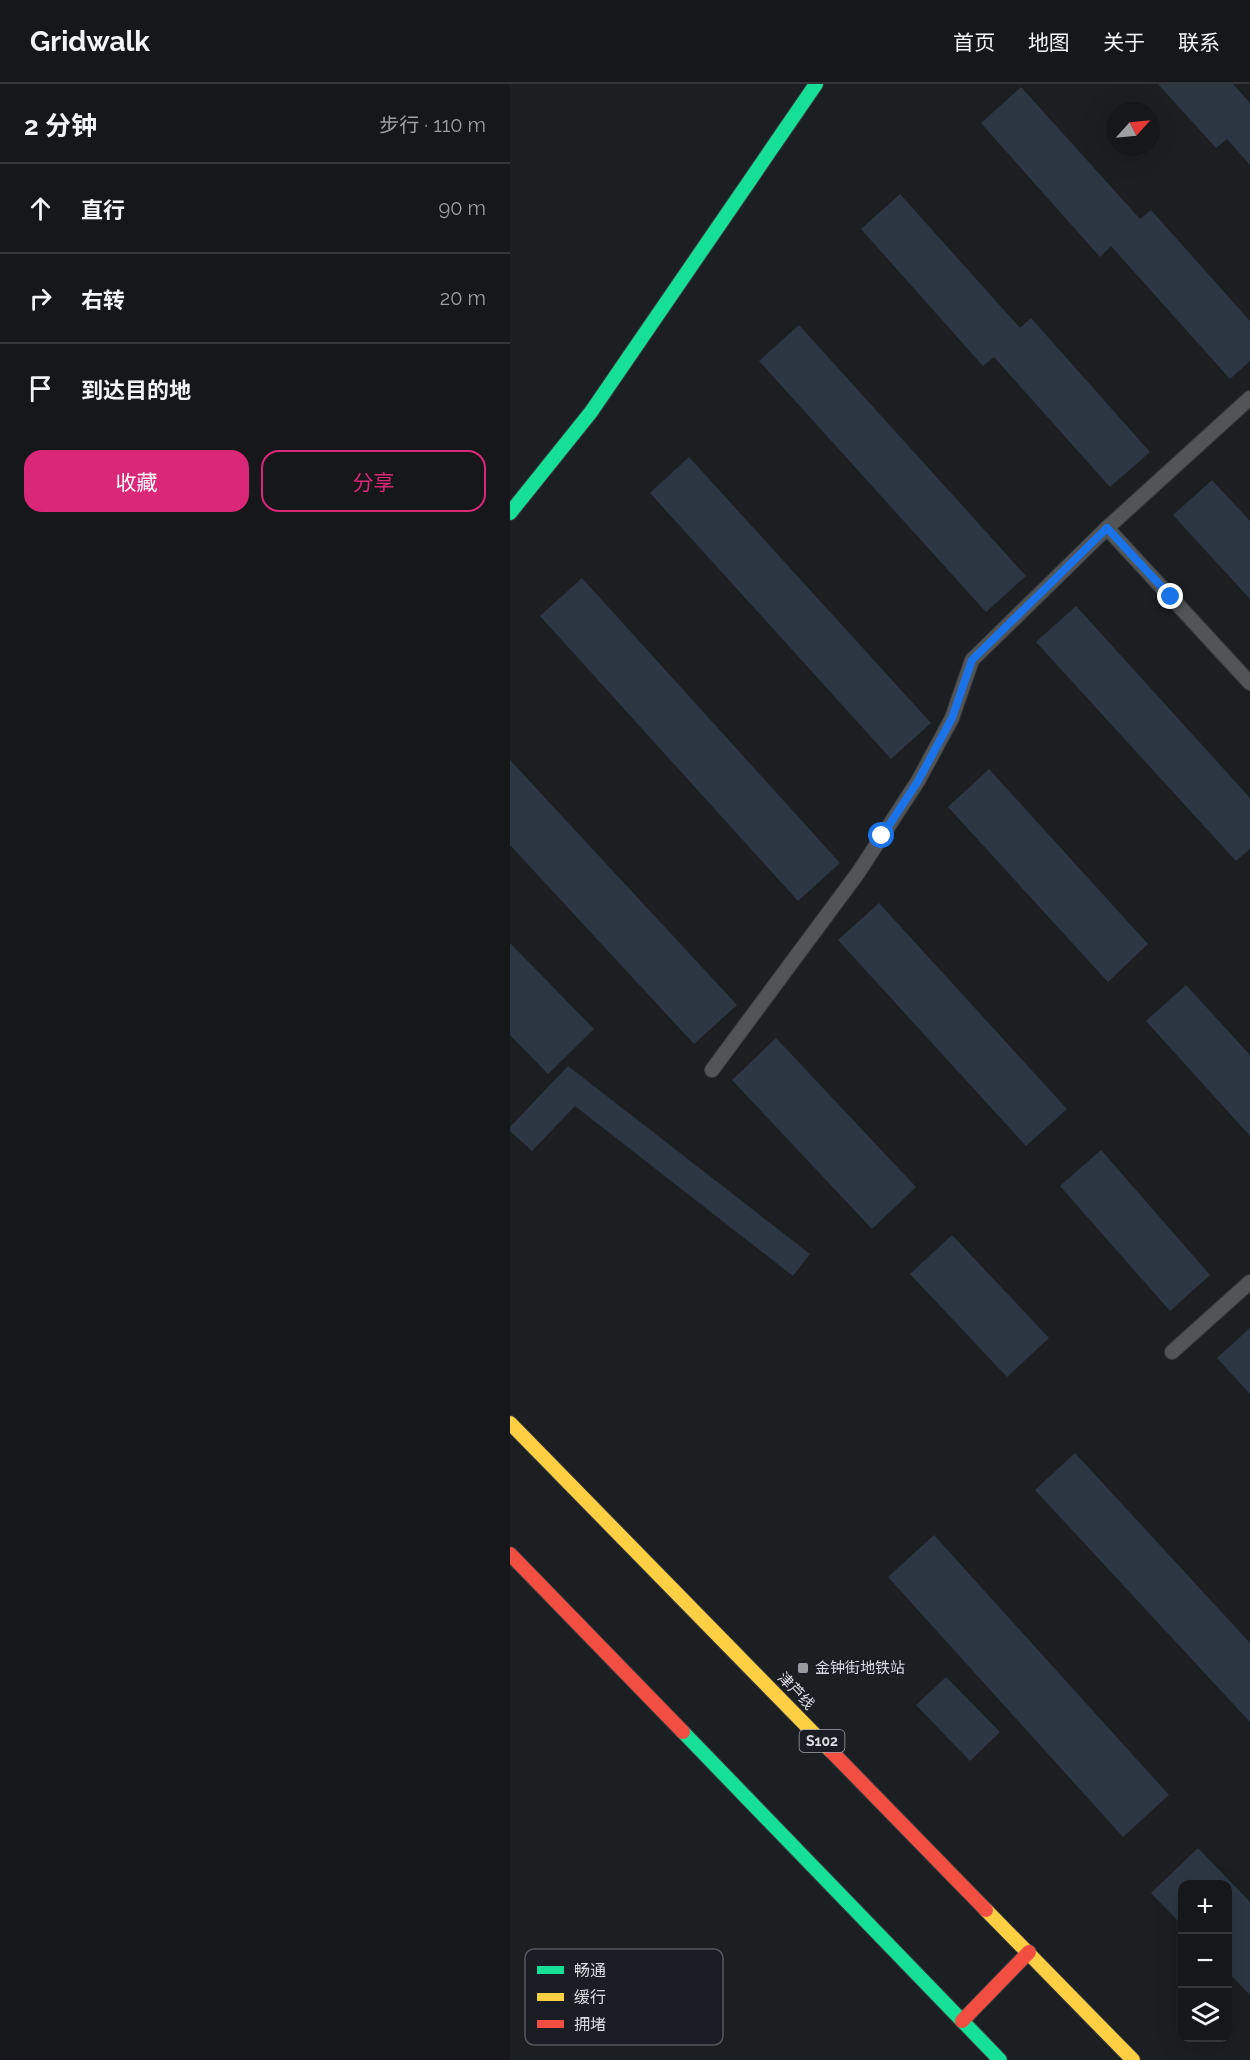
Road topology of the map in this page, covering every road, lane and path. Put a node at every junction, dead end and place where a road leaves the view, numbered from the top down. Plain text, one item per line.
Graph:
1 (816, 84) edge
2 (1250, 398) edge
3 (510, 513) edge
4 (1107, 528) junction
5 (1250, 683) edge
6 (712, 1070) dead end
7 (1250, 1282) edge
8 (1172, 1352) dead end
9 (510, 1423) edge
10 (510, 1554) edge
11 (1029, 1952) junction
12 (962, 2021) junction
13 (1000, 2060) edge
14 (1133, 2060) edge

1 - 3 main road
2 - 4 lane
4 - 5 lane
4 - 6 lane
7 - 8 lane
9 - 11 main road, 津芦线 / S102
10 - 12 main road
11 - 12 main road
11 - 14 main road, 津芦线 / S102
12 - 13 main road

